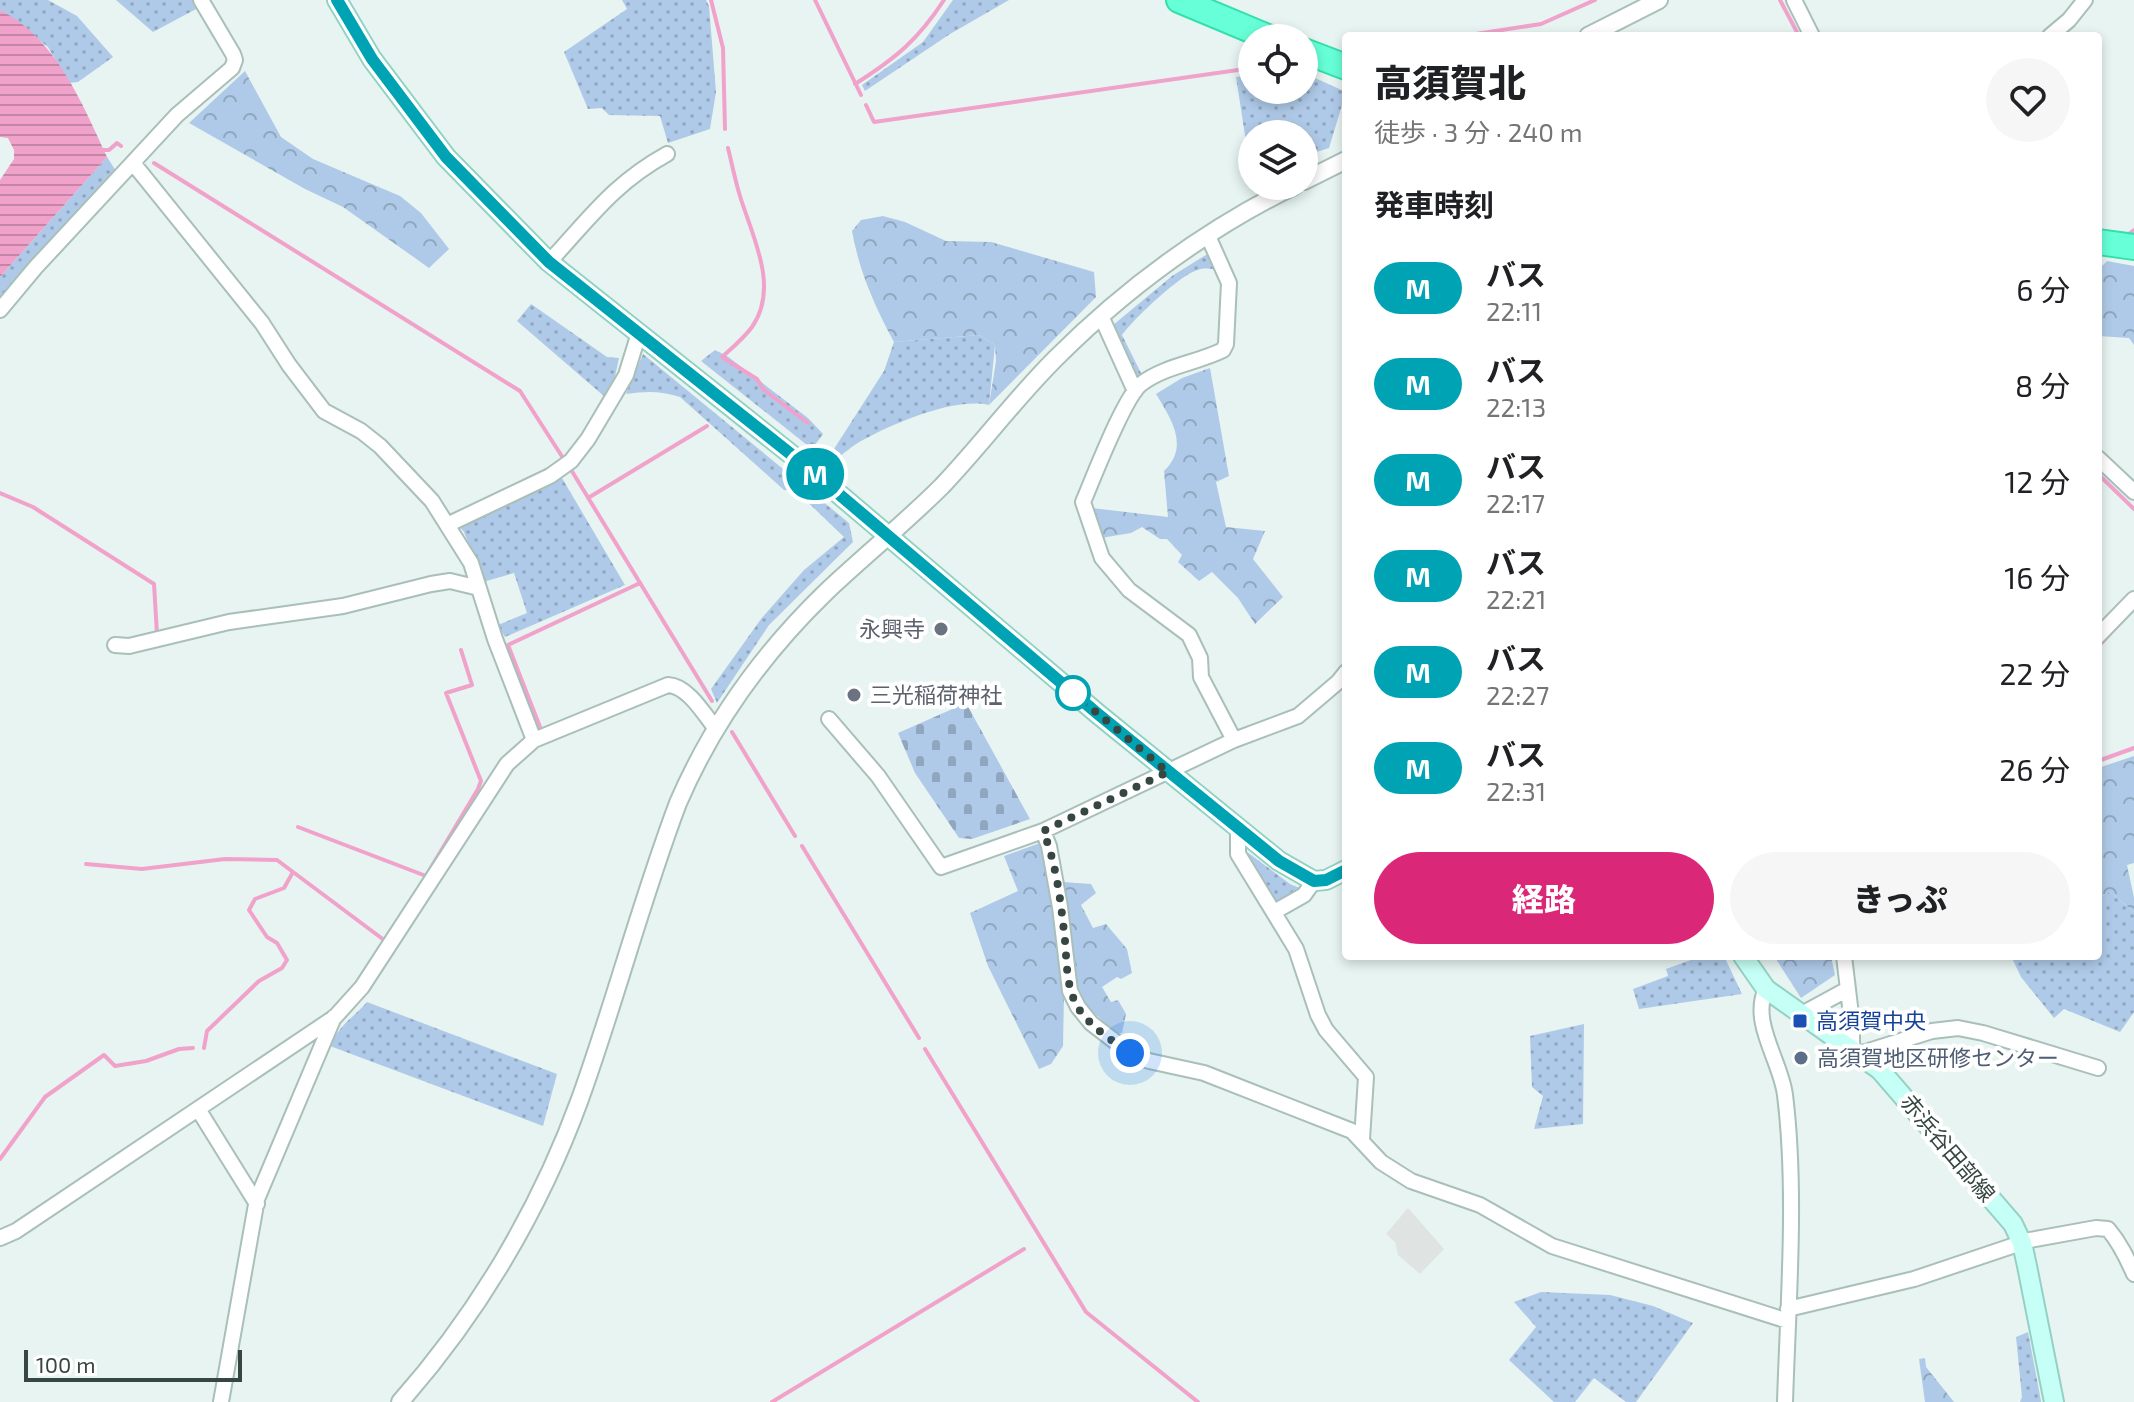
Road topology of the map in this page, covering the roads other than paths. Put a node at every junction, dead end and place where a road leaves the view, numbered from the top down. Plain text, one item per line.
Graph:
1 (201, 0) edge
2 (337, 0) edge
3 (1179, 0) edge
4 (1659, 0) edge
5 (1794, 0) edge
6 (2085, 0) edge
7 (1238, 25) edge
8 (1596, 32) edge
9 (1810, 32) edge
10 (2055, 32) edge
11 (1318, 56) edge
12 (1342, 65) edge
13 (667, 154) dead end
14 (1342, 162) edge
15 (133, 163) junction
16 (1318, 174) edge
17 (1270, 200) edge
18 (1208, 236) junction
19 (2102, 243) edge
20 (2134, 247) edge
21 (549, 262) junction
22 (0, 310) edge
23 (1101, 316) junction
24 (639, 333) junction
25 (1135, 391) junction
26 (2102, 462) edge
27 (2134, 492) edge
28 (447, 525) junction
29 (889, 536) junction
30 (479, 588) junction
31 (2134, 599) edge
32 (2102, 632) edge
33 (115, 645) dead end
34 (1342, 676) edge
35 (829, 719) dead end
36 (716, 729) junction
37 (534, 740) junction
38 (1234, 740) junction
39 (1168, 772) junction
40 (1238, 829) junction
41 (1043, 831) junction
42 (1342, 872) edge
43 (1314, 881) junction
44 (1274, 912) junction
45 (1746, 960) edge
46 (1844, 960) edge
47 (1766, 989) junction
48 (1848, 989) junction
49 (1802, 1014) junction
50 (335, 1017) junction
51 (1856, 1052) junction
52 (2098, 1068) dead end
53 (198, 1109) junction
54 (1362, 1139) junction
55 (257, 1204) junction
56 (0, 1238) edge
57 (2022, 1243) junction
58 (2134, 1274) edge
59 (1788, 1315) junction
60 (221, 1402) edge
61 (400, 1402) edge
62 (1785, 1402) edge
63 (2054, 1402) edge

1 - 15 street
2 - 21 main road
3 - 7 highway
4 - 8 street
5 - 9 street
6 - 10 street
11 - 12 highway
13 - 21 street
14 - 16 street
15 - 22 street
15 - 28 street
17 - 18 street
18 - 23 street
18 - 25 street
19 - 20 highway
21 - 24 main road
23 - 25 street
23 - 29 street
24 - 28 street
24 - 29 main road
25 - 38 street
26 - 27 street
28 - 30 street
29 - 36 street
29 - 39 main road
30 - 33 street
30 - 37 street
31 - 32 street
34 - 38 street
35 - 41 street
36 - 37 street
36 - 61 street
37 - 50 street
38 - 39 street
39 - 40 main road
39 - 41 street
40 - 43 main road
40 - 44 street
41 - 54 street
42 - 43 main road
43 - 44 street
44 - 54 street
45 - 47 main road, 赤浜谷田部線
46 - 48 street
47 - 49 main road, 赤浜谷田部線
47 - 59 street
48 - 49 street
48 - 51 street
49 - 51 main road, 赤浜谷田部線
50 - 53 street
50 - 55 street
51 - 52 street
51 - 57 main road, 赤浜谷田部線
53 - 55 street
53 - 56 street
54 - 59 street
55 - 60 street
57 - 58 street
57 - 59 street
57 - 63 main road, 赤浜谷田部線
59 - 62 street

